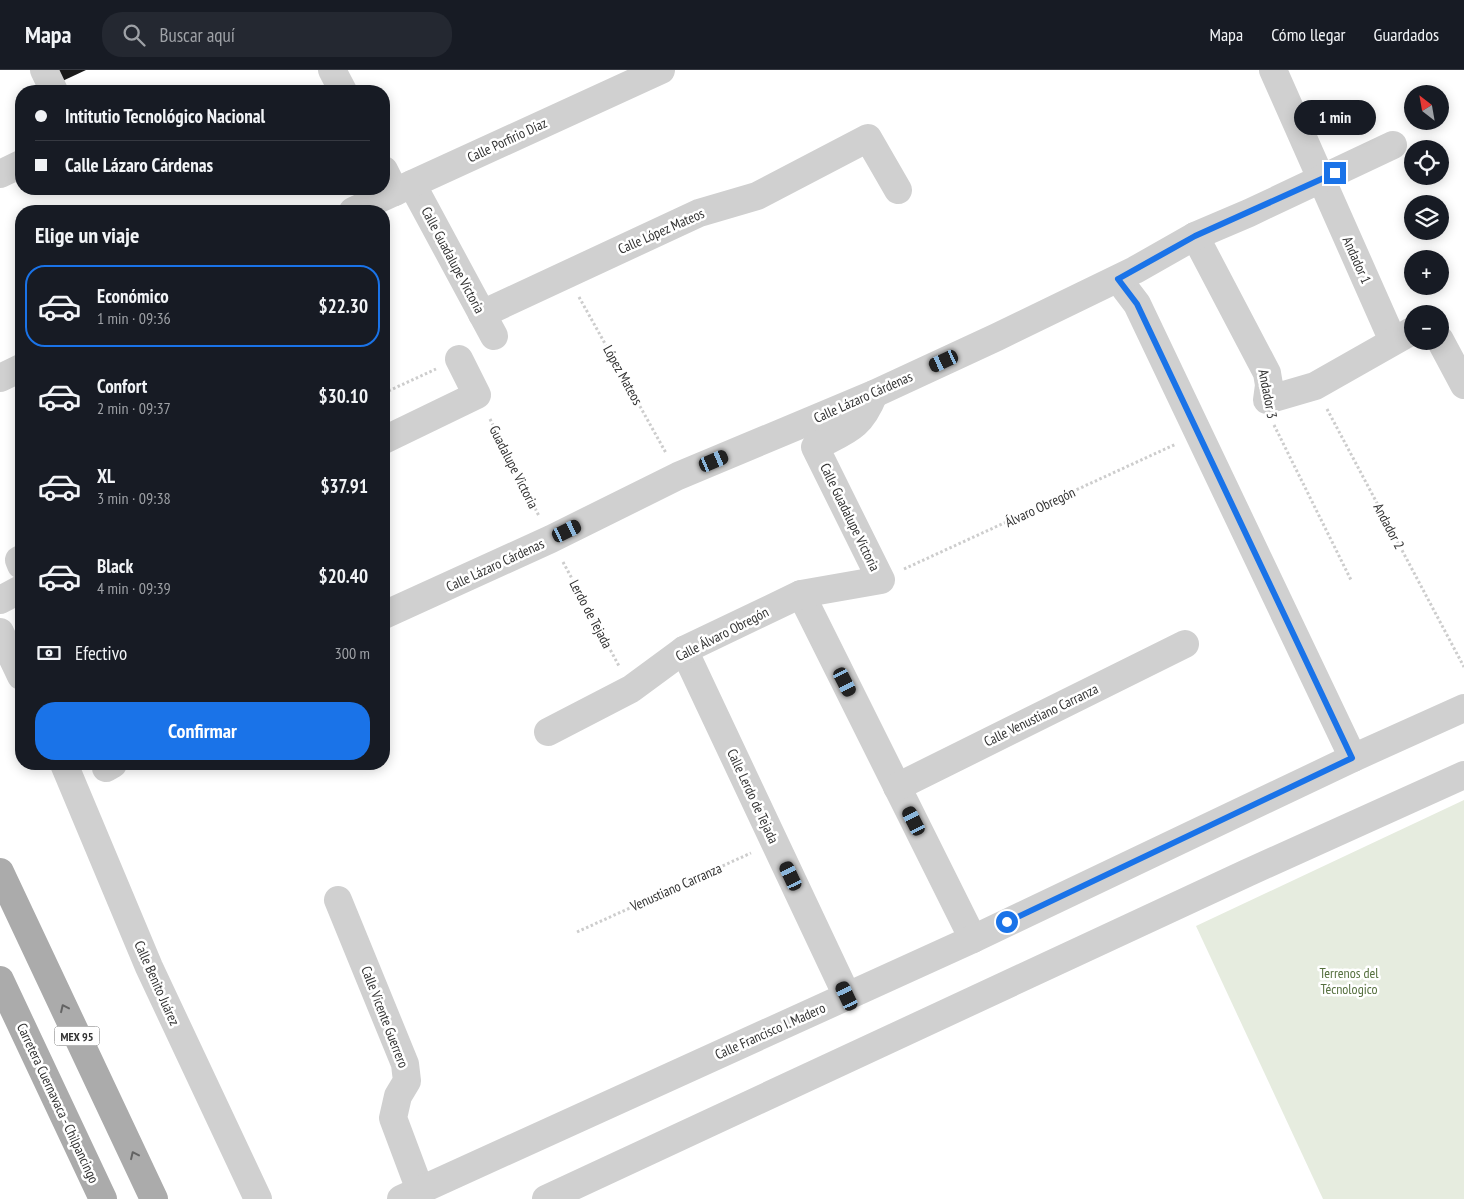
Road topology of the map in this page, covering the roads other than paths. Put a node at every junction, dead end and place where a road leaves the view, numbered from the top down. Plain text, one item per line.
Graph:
1 (44, 70) edge
2 (332, 70) edge
3 (661, 70) edge
4 (1273, 70) edge
5 (51, 85) edge
6 (340, 85) edge
7 (1392, 145) dead end
8 (15, 167) edge
9 (0, 174) edge
10 (1321, 180) junction
11 (397, 182) edge
12 (898, 190) dead end
13 (377, 195) edge
14 (362, 205) edge
15 (1195, 236) junction
16 (1118, 279) junction
17 (488, 325) joint
18 (1403, 336) edge
19 (1445, 350) edge
20 (459, 359) road end
21 (15, 371) edge
22 (0, 378) edge
23 (1464, 385) edge
24 (874, 394) junction
25 (390, 437) edge
26 (881, 580) joint
27 (15, 592) edge
28 (801, 594) junction
29 (0, 600) edge
30 (390, 612) edge
31 (0, 632) edge
32 (1185, 644) dead end
33 (684, 650) junction
34 (15, 663) edge
35 (1464, 708) edge
36 (548, 732) dead end
37 (1352, 758) junction
38 (67, 770) edge
39 (1464, 775) edge
40 (897, 787) junction
41 (0, 872) edge
42 (338, 900) dead end
43 (973, 939) junction
44 (0, 980) edge
45 (847, 996) junction
46 (410, 1195) edge
47 (103, 1199) edge
48 (154, 1199) edge
49 (258, 1199) edge
50 (546, 1199) edge

1 - 5 street
2 - 6 street
3 - 11 street, Calle Porfirio Díaz
4 - 10 street, Andador 1
7 - 10 street, Calle Lázaro Cárdenas
8 - 9 street
10 - 15 street, Calle Lázaro Cárdenas
10 - 18 street, Andador 1
11 - 17 street, Calle Guadalupe Victoria
12 - 17 street, Calle López Mateos
13 - 14 street, Calle Porfirio Díaz
15 - 16 street, Calle Lázaro Cárdenas
15 - 18 street, Andador 3
16 - 24 street, Calle Lázaro Cárdenas
16 - 37 street
19 - 23 street
20 - 25 street
21 - 22 street
24 - 26 street, Calle Guadalupe Victoria
24 - 30 street, Calle Lázaro Cárdenas
26 - 28 street, Calle Álvaro Obregón
27 - 29 street
28 - 33 street, Calle Álvaro Obregón
28 - 40 street
31 - 34 street
32 - 40 street, Calle Venustiano Carranza
33 - 36 street, Calle Álvaro Obregón
33 - 45 street, Calle Lerdo de Tejada
35 - 37 street, Calle Francisco I. Madero
37 - 43 street, Calle Francisco I. Madero
38 - 49 street, Calle Benito Juárez
39 - 50 street
40 - 43 street
48 -> 41 main road, MEX 95
42 - 46 street, Calle Vicente Guerrero
43 - 45 street, Calle Francisco I. Madero
44 - 47 main road, Carretera Cuernavaca - Chilpancingo
45 - 46 street, Calle Francisco I. Madero

